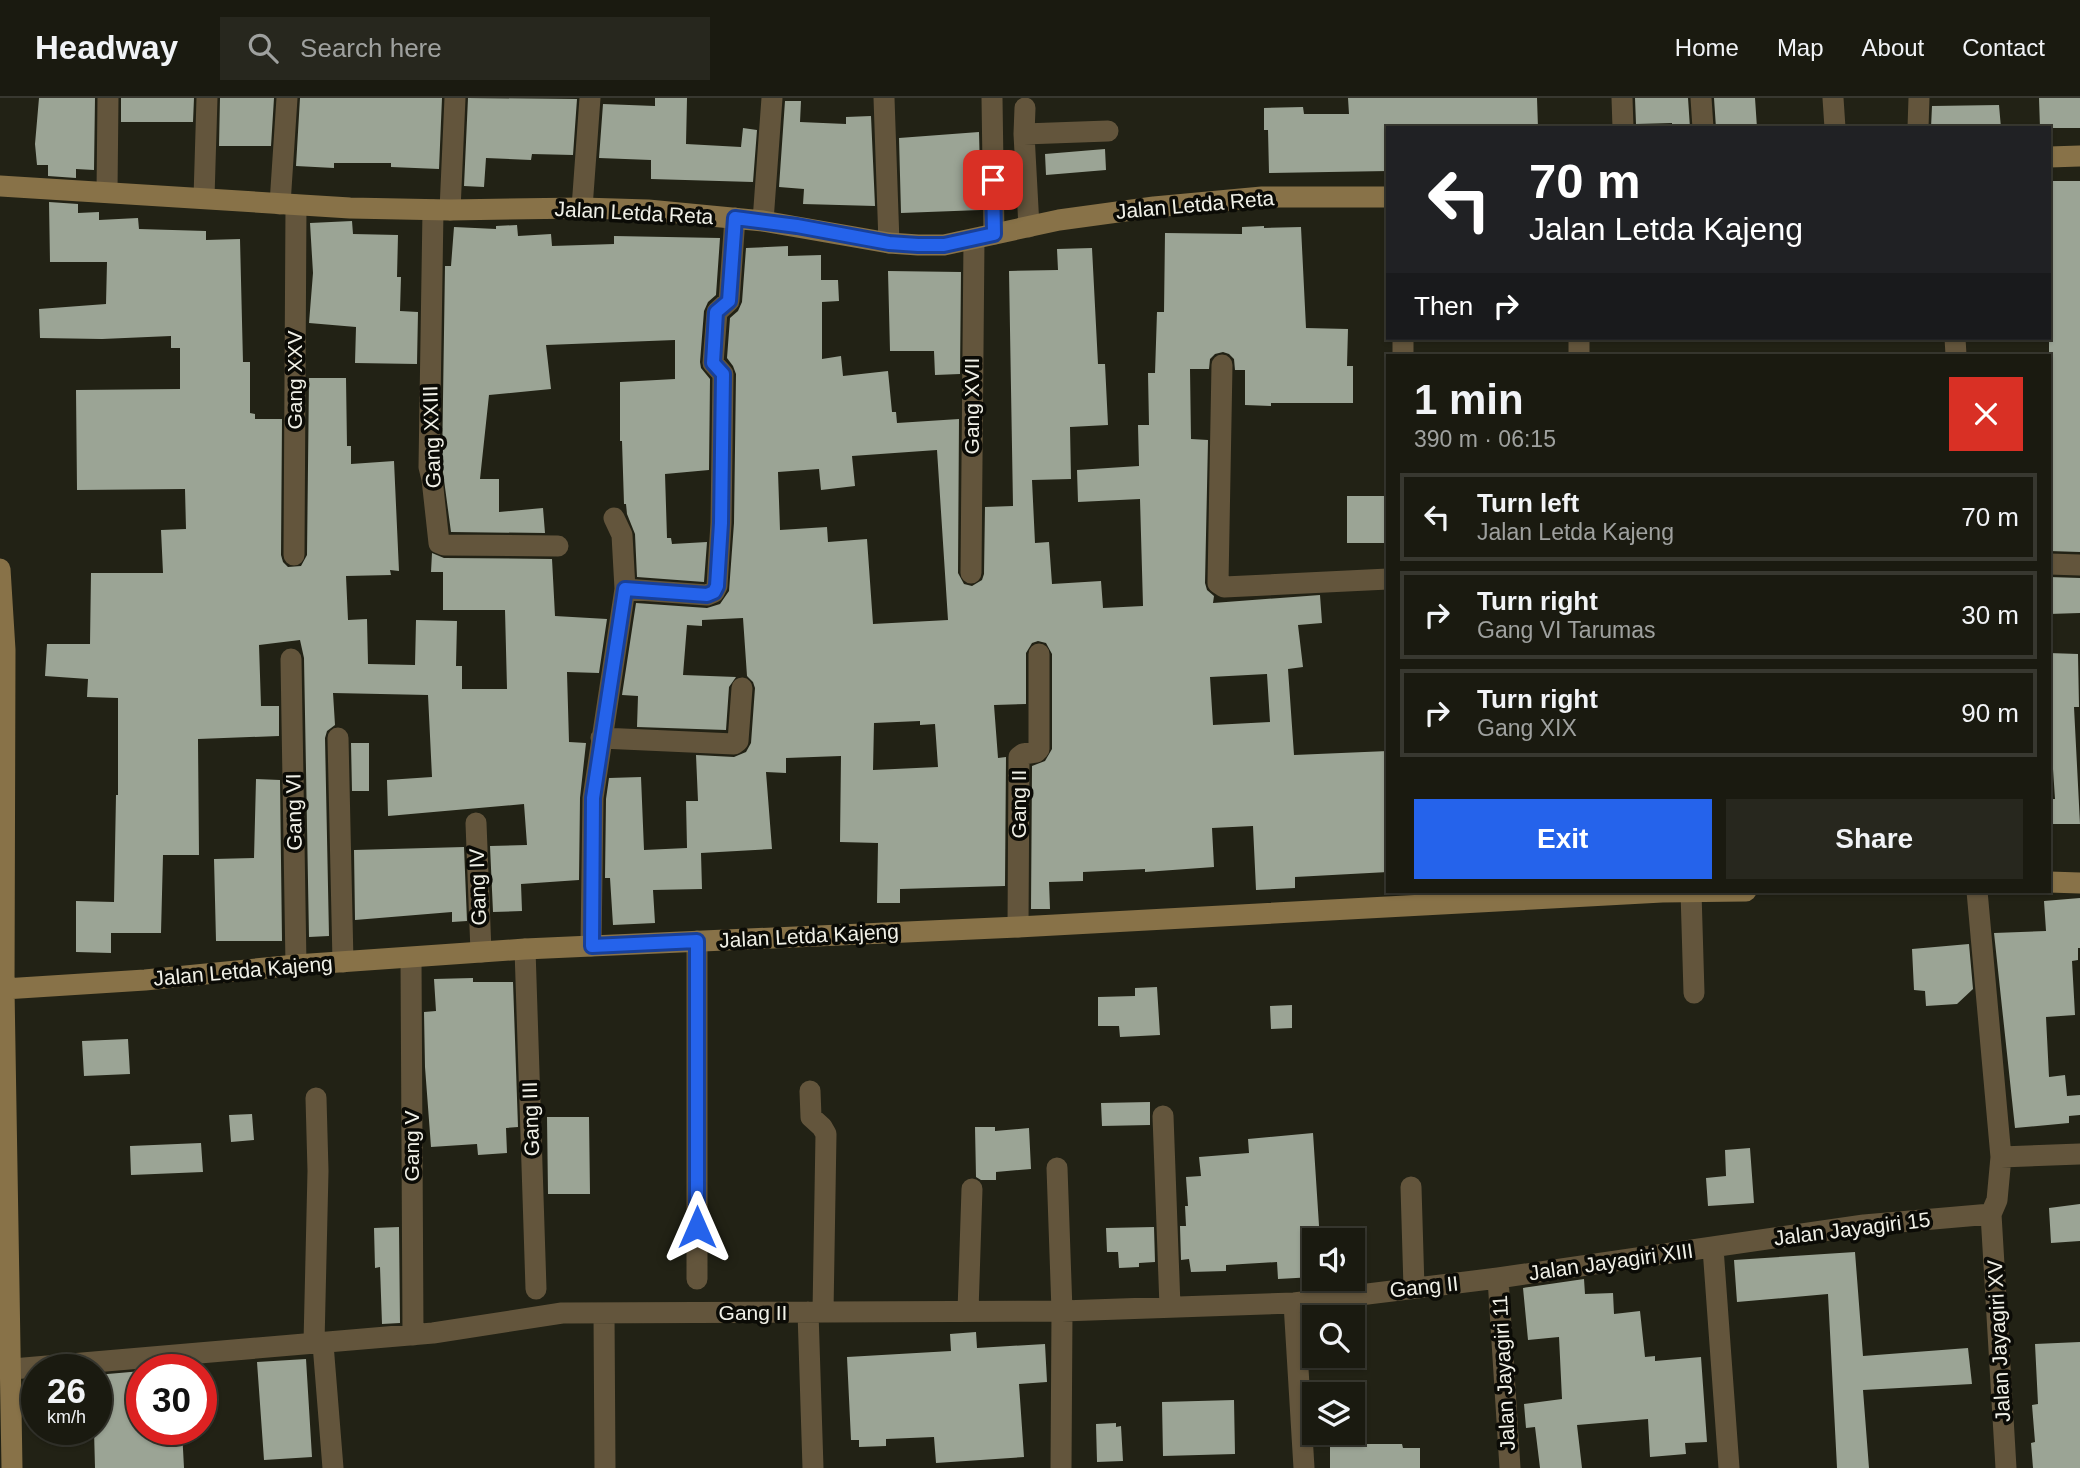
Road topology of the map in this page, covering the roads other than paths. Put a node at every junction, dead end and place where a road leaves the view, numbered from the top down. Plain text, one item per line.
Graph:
1 (108, 98) edge
2 (207, 98) edge
3 (287, 98) edge
4 (455, 98) edge
5 (590, 98) edge
6 (772, 98) edge
7 (884, 98) edge
8 (992, 98) edge
9 (1622, 98) edge
10 (1701, 98) edge
11 (1833, 98) edge
12 (1919, 98) edge
13 (1025, 108) dead end
14 (1623, 126) edge
15 (1703, 126) edge
16 (1835, 126) edge
17 (1918, 126) edge
18 (1108, 131) dead end
19 (1024, 134) junction
20 (2080, 156) edge
21 (2051, 158) edge
22 (0, 186) edge
23 (107, 192) junction
24 (1386, 197) edge
25 (204, 198) junction
26 (288, 204) junction
27 (582, 208) junction
28 (442, 210) junction
29 (735, 218) junction
30 (763, 221) junction
31 (1029, 227) junction
32 (984, 237) junction
33 (889, 243) junction
34 (1222, 365) dead end
35 (614, 518) dead end
36 (558, 546) dead end
37 (294, 555) dead end
38 (2051, 564) edge
39 (2080, 565) edge
40 (0, 569) edge
41 (971, 573) dead end
42 (1386, 579) edge
43 (625, 589) junction
44 (1039, 654) dead end
45 (291, 659) dead end
46 (742, 688) dead end
47 (338, 738) dead end
48 (601, 738) junction
49 (476, 823) dead end
50 (2051, 882) edge
51 (2080, 883) edge
52 (1625, 893) edge
53 (1691, 893) edge
54 (1977, 893) edge
55 (1404, 899) edge
56 (1018, 927) junction
57 (2, 936) edge
58 (697, 941) junction
59 (592, 946) junction
60 (525, 949) junction
61 (481, 952) junction
62 (411, 958) junction
63 (343, 962) junction
64 (296, 965) junction
65 (4, 989) junction
66 (1694, 993) dead end
67 (810, 1091) dead end
68 (316, 1098) dead end
69 (1163, 1116) dead end
70 (2080, 1154) edge
71 (2001, 1157) junction
72 (1057, 1168) dead end
73 (1411, 1186) dead end
74 (972, 1189) dead end
75 (1991, 1214) junction
76 (1713, 1248) junction
77 (1498, 1278) junction
78 (696, 1279) dead end
79 (1414, 1288) junction
80 (536, 1289) dead end
81 (1294, 1303) junction
82 (1170, 1307) junction
83 (968, 1311) junction
84 (1062, 1311) junction
85 (815, 1312) junction
86 (604, 1314) junction
87 (413, 1335) junction
88 (319, 1343) junction
89 (5, 1370) edge
90 (12, 1468) edge
91 (332, 1468) edge
92 (605, 1468) edge
93 (813, 1468) edge
94 (1061, 1468) edge
95 (1304, 1468) edge
96 (1510, 1468) edge
97 (1729, 1468) edge
98 (2006, 1468) edge

1 - 23 street
2 - 25 street
3 - 26 street, Gang XXV
4 - 28 street
5 - 27 street
6 - 30 street
7 - 33 street
8 - 32 street, Gang XVII
9 - 14 street
10 - 15 street
11 - 16 street
12 - 17 street
13 - 19 street
18 - 19 street
19 - 31 street
20 - 21 street
22 - 23 street, Jalan Letda Reta
23 - 25 street, Jalan Letda Reta
24 - 31 street, Jalan Letda Reta
25 - 26 street, Jalan Letda Reta
26 - 28 street, Jalan Letda Reta
26 - 37 street, Gang XXV
27 - 28 street, Jalan Letda Reta
27 - 29 street, Jalan Letda Reta
28 - 36 street, Gang XXIII
29 - 30 street, Jalan Letda Reta
29 - 43 street
30 - 33 street, Jalan Letda Reta
31 - 32 street, Jalan Letda Reta
32 - 33 street, Jalan Letda Reta
32 - 41 street, Gang XVII
34 - 42 street
35 - 43 street
38 - 39 street
40 - 57 street
43 - 48 street
44 - 56 street, Gang II
45 - 64 street, Gang VI
46 - 48 street
47 - 63 street
48 - 59 street
49 - 61 street, Gang IV
50 - 51 street
52 - 55 street, Jalan Letda Kajeng
53 - 66 street
54 - 71 street, Jalan Jayagiri XV
55 - 56 street, Jalan Letda Kajeng
56 - 58 street, Jalan Letda Kajeng
57 - 65 street
58 - 59 street, Jalan Letda Kajeng
58 - 78 street
59 - 60 street, Jalan Letda Kajeng
60 - 61 street, Jalan Letda Kajeng
60 - 80 street, Gang III
61 - 62 street, Jalan Letda Kajeng
62 - 63 street, Jalan Letda Kajeng
62 - 87 street, Gang V
63 - 64 street, Jalan Letda Kajeng
64 - 65 street, Jalan Letda Kajeng
65 - 89 street
67 - 85 street
68 - 88 street
69 - 82 street
70 - 71 street
71 - 75 street, Jalan Jayagiri XV
72 - 84 street
73 - 79 street
74 - 83 street
75 - 76 street, Jalan Jayagiri 15
75 - 98 street, Jalan Jayagiri XV
76 - 77 street, Jalan Jayagiri XIII
76 - 97 street, Jalan Jayagiri XIII
77 - 79 street, Gang II
77 - 96 street, Jalan Jayagiri 11
79 - 81 street, Gang II
81 - 82 street, Gang II
81 - 95 street
82 - 84 street, Gang II
83 - 84 street, Gang II
83 - 85 street, Gang II
84 - 94 street
85 - 86 street, Gang II
85 - 93 street
86 - 87 street, Gang II
86 - 92 street
87 - 88 street, Gang II
88 - 89 street, Gang II
88 - 91 street
89 - 90 street

